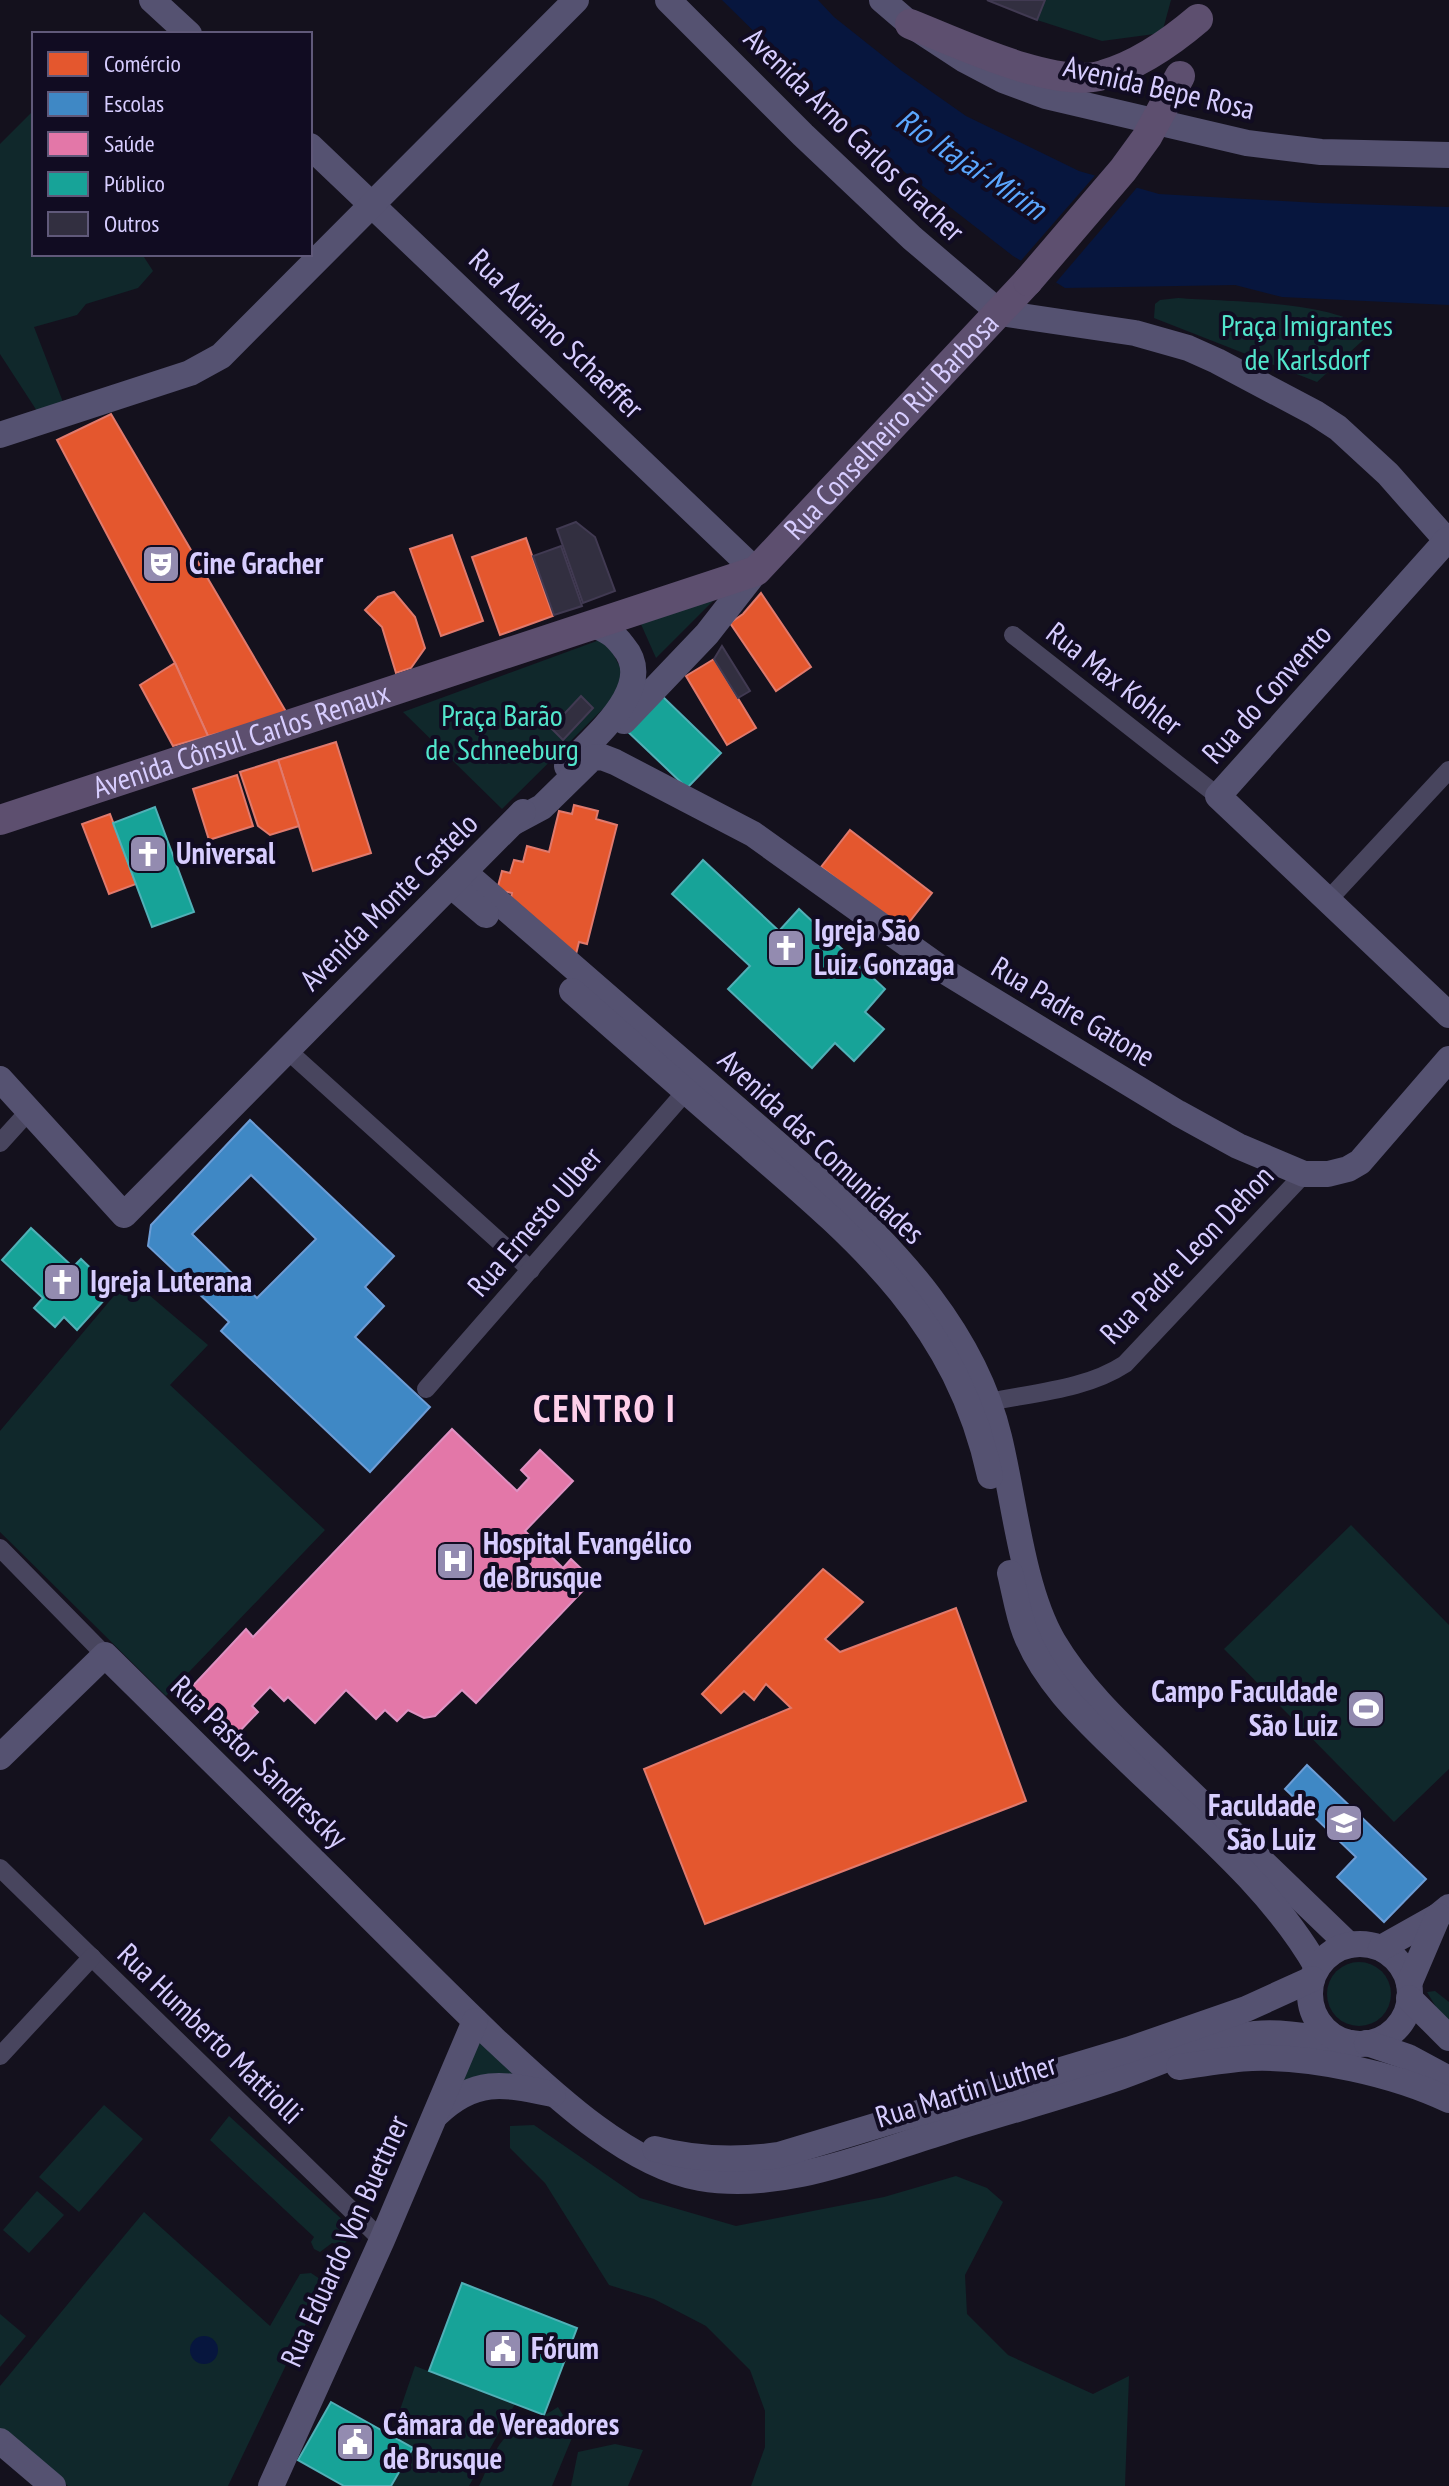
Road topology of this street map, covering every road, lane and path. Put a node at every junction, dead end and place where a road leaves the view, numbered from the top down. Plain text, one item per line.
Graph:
1 (152, 0) edge
2 (576, 0) edge
3 (668, 0) edge
4 (882, 0) edge
5 (1200, 10) edge
6 (910, 24) junction
7 (187, 32) edge
8 (312, 148) edge
9 (1449, 155) edge
10 (373, 204) junction
11 (1000, 313) junction
12 (0, 435) edge
13 (1448, 542) edge
14 (756, 571) junction
15 (593, 625) junction
16 (1013, 635) dead end
17 (615, 762) junction
18 (1449, 770) edge
19 (1218, 796) junction
20 (0, 820) edge
21 (514, 822) junction
22 (459, 880) junction
23 (1329, 899) junction
24 (1449, 1015) edge
25 (287, 1050) junction
26 (1449, 1059) edge
27 (0, 1079) edge
28 (692, 1084) junction
29 (29, 1111) junction
30 (0, 1143) edge
31 (1304, 1174) junction
32 (531, 1270) junction
33 (426, 1389) dead end
34 (979, 1404) junction
35 (0, 1548) edge
36 (105, 1655) junction
37 (0, 1757) edge
38 (0, 1868) edge
39 (1262, 1876) junction
40 (1445, 1917) edge
41 (1349, 1945) junction
42 (1381, 1948) junction
43 (92, 1957) junction
44 (1315, 1973) junction
45 (1409, 1991) junction
46 (475, 2021) junction
47 (1449, 2038) edge
48 (1358, 2043) junction
49 (0, 2056) edge
50 (1113, 2079) junction
51 (1449, 2079) edge
52 (553, 2094) junction
53 (1449, 2100) edge
54 (435, 2116) junction
55 (606, 2133) junction
56 (382, 2240) junction
57 (0, 2441) edge
58 (53, 2486) edge
59 (271, 2486) edge

1 - 7 main road
2 - 10 main road
3 - 11 main road, Avenida Arno Carlos Gracher
4 - 6 main road, Avenida Bepe Rosa
5 - 6 main road
5 - 11 main road, Rua Conselheiro Rui Barbosa, bridge
6 - 9 main road, Avenida Bepe Rosa
8 - 10 main road, Rua Adriano Schaeffer
10 - 12 main road
10 - 14 main road, Rua Adriano Schaeffer
11 - 13 main road
11 - 14 main road, Rua Conselheiro Rui Barbosa
13 - 19 main road, Rua do Convento
14 - 15 main road, Avenida Cônsul Carlos Renaux
14 - 17 main road
15 - 20 main road, Avenida Cônsul Carlos Renaux
15 - 21 main road, Avenida Monte Castelo
16 - 19 street, Rua Max Kohler
17 - 21 main road
17 - 31 main road, Rua Padre Gatone
18 - 23 street
19 - 23 main road, Rua do Convento
21 - 22 main road, Avenida Monte Castelo
22 - 25 main road, Avenida Monte Castelo
22 - 28 main road, Avenida das Comunidades
23 - 24 main road, Rua do Convento
25 - 29 main road, Avenida Monte Castelo
25 - 32 street
26 - 31 main road
27 - 29 main road
28 - 32 street, Rua Ernesto Ulber
28 - 34 main road, Avenida das Comunidades
29 - 30 street
31 - 34 street, Rua Padre Leon Dehon
32 - 33 street, Rua Ernesto Ulber
34 - 39 main road, Avenida das Comunidades
35 - 36 street, Rua Pastor Sandrescky
36 - 37 main road
36 - 46 main road, Rua Pastor Sandrescky
38 - 43 street, Rua Humberto Mattiolli
39 - 41 main road, Avenida das Comunidades
39 - 44 main road, Avenida das Comunidades
40 - 42 main road
40 - 45 main road
41 - 42 main road
41 - 44 main road
42 - 45 main road
43 - 49 street
43 - 56 street, Rua Humberto Mattiolli
44 - 48 main road
44 - 55 main road, Rua Martin Luther
45 - 47 main road
45 - 48 main road
46 - 52 main road, Rua Martin Luther
46 - 54 main road, Rua Eduardo Von Buettner
48 - 50 main road, Rua Martin Luther
48 - 51 main road
50 - 53 main road
50 - 55 main road, Rua Martin Luther
52 - 54 main road, Rua Martin Luther
52 - 55 main road, Rua Martin Luther
54 - 56 main road, Rua Eduardo Von Buettner
56 - 59 main road, Rua Eduardo Von Buettner
57 - 58 main road

